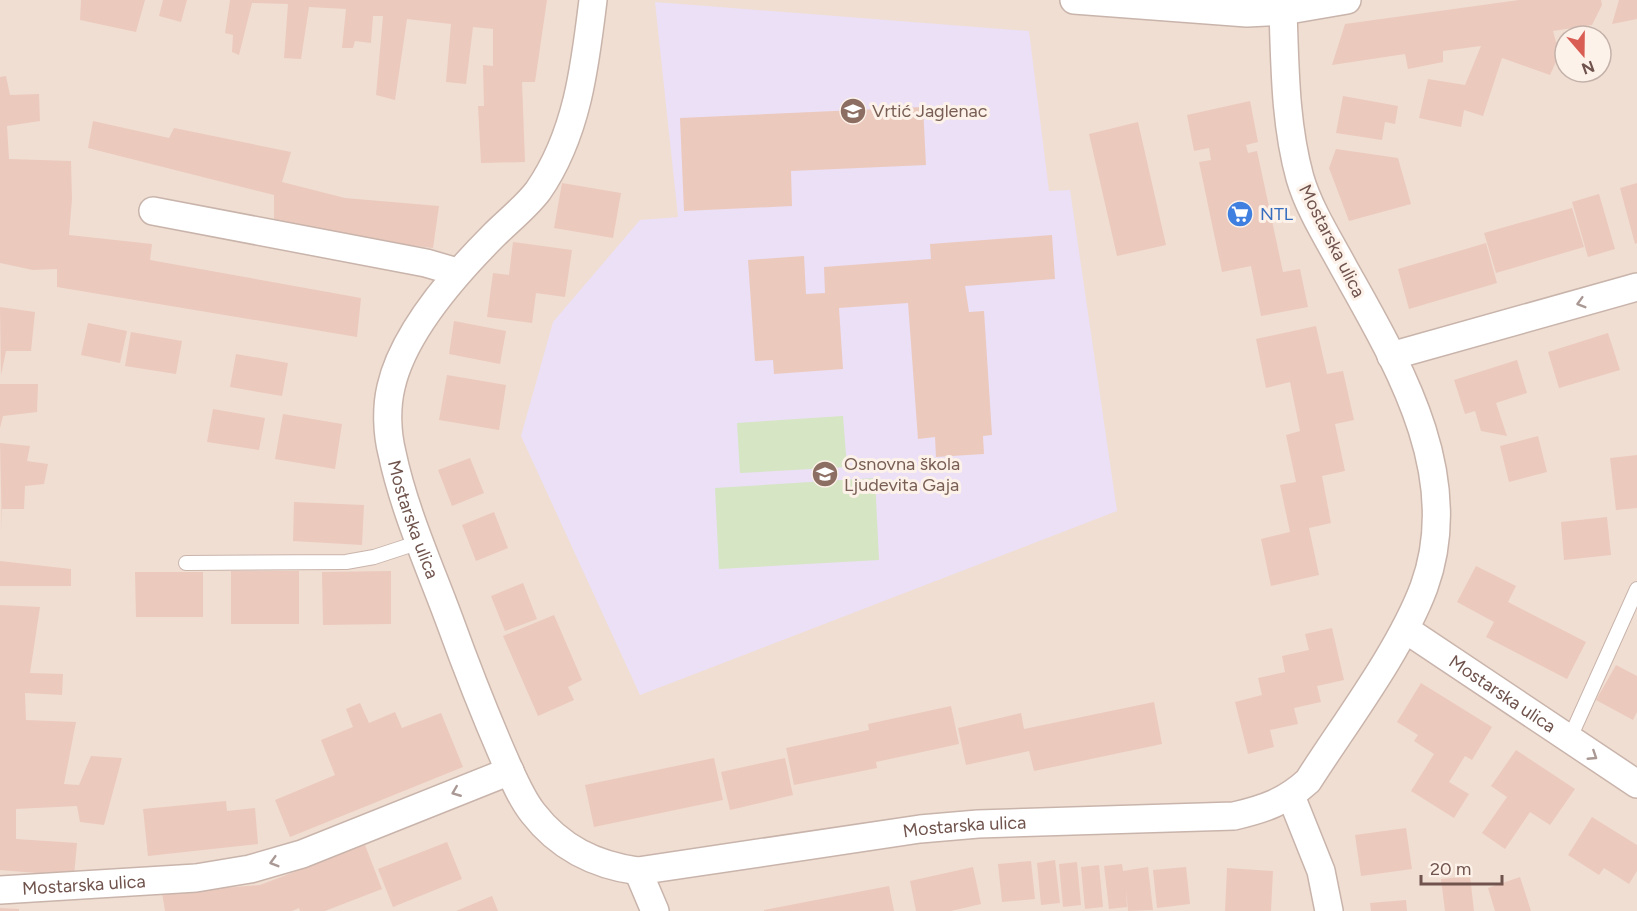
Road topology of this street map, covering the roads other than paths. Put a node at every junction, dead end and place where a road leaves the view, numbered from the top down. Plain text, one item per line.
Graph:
1 (592, 0) edge
2 (1074, 0) edge
3 (1347, 0) edge
4 (1283, 11) junction
5 (153, 211) dead end
6 (457, 272) junction
7 (1637, 287) edge
8 (1391, 356) junction
9 (420, 542) junction
10 (186, 563) dead end
11 (1637, 589) edge
12 (1405, 629) junction
13 (1569, 740) junction
14 (510, 771) junction
15 (1637, 784) edge
16 (1291, 796) junction
17 (638, 871) junction
18 (0, 890) edge
19 (655, 911) edge
20 (1329, 911) edge

1 - 6 street, Mostarska ulica
2 - 4 street
3 - 4 street
4 - 8 street, Mostarska ulica
5 - 6 street
6 - 9 street, Mostarska ulica
7 -> 8 street
8 - 12 street, Mostarska ulica
9 - 10 lane
9 - 14 street, Mostarska ulica
11 - 13 lane, Mostarska ulica
12 - 13 street, Mostarska ulica
12 - 16 street, Mostarska ulica
13 -> 15 street, Mostarska ulica
14 - 17 street, Mostarska ulica
14 -> 18 street, Mostarska ulica
16 - 17 street, Mostarska ulica
16 - 20 street
17 - 19 street

